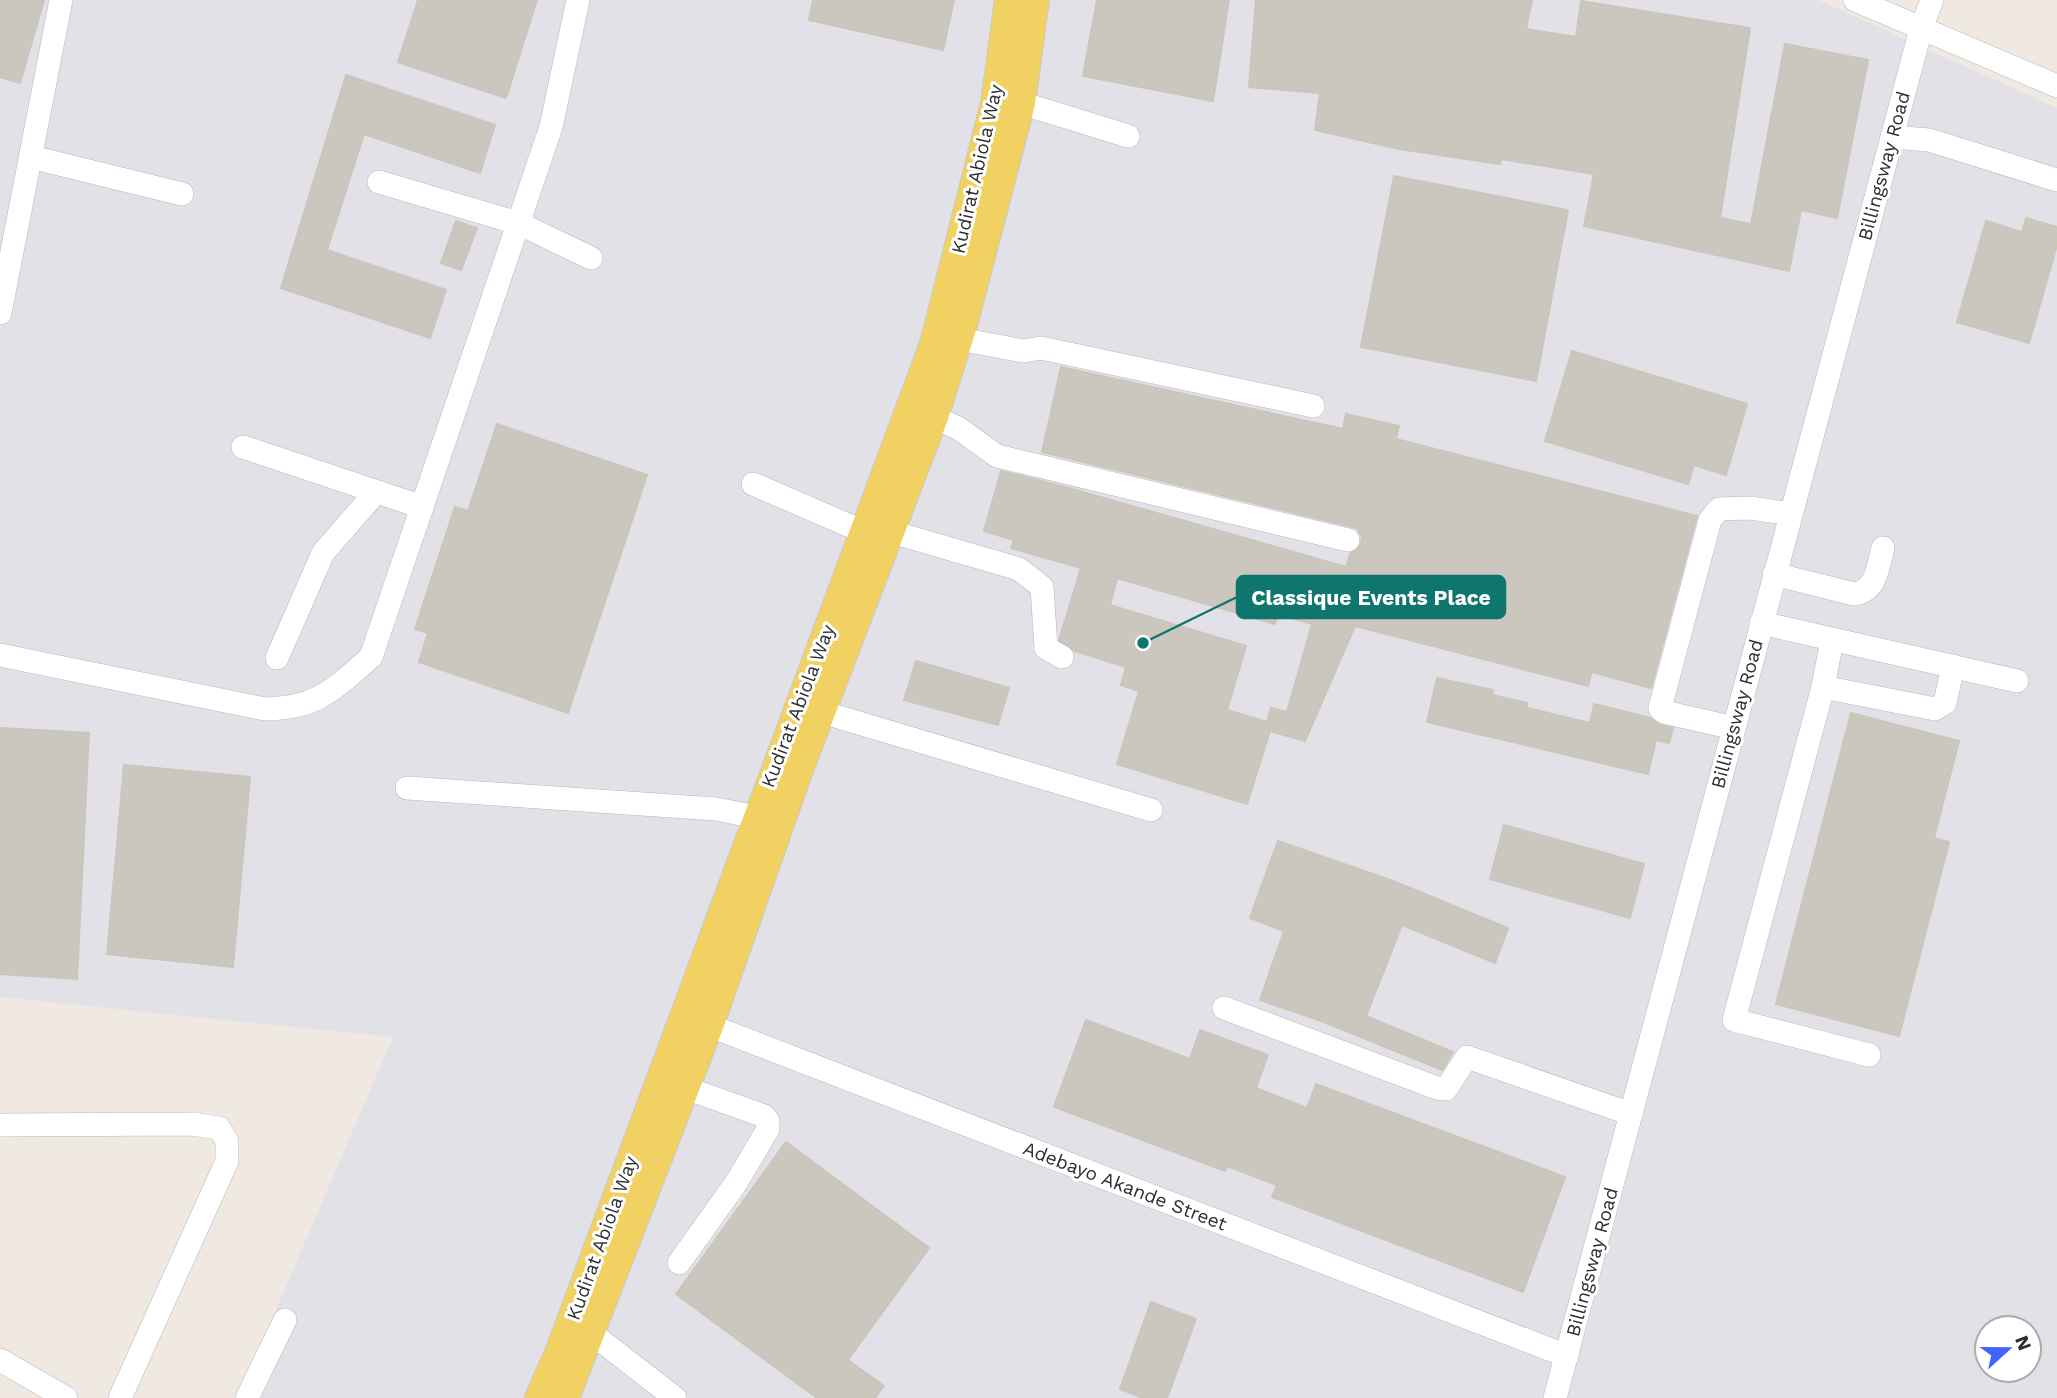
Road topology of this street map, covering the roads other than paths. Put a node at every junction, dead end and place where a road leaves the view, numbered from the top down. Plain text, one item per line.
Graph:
1 (61, 0) edge
2 (578, 0) edge
3 (1009, 0) edge
4 (1035, 0) edge
5 (1855, 0) edge
6 (1932, 0) edge
7 (1921, 29) junction
8 (2057, 86) edge
9 (1021, 103) junction
10 (1128, 136) dead end
11 (1892, 137) junction
12 (31, 157) junction
13 (2057, 180) edge
14 (379, 182) dead end
15 (182, 194) dead end
16 (518, 223) junction
17 (591, 258) dead end
18 (0, 313) edge
19 (959, 339) junction
20 (1313, 406) dead end
21 (934, 418) junction
22 (243, 447) dead end
23 (753, 484) dead end
24 (376, 492) junction
25 (422, 507) junction
26 (1791, 514) junction
27 (864, 532) junction
28 (892, 532) junction
29 (1348, 540) dead end
30 (1883, 548) dead end
31 (1774, 574) junction
32 (1761, 623) junction
33 (1832, 640) junction
34 (0, 655) edge
35 (1062, 657) dead end
36 (276, 658) dead end
37 (1953, 666) junction
38 (2017, 681) dead end
39 (1823, 687) junction
40 (822, 712) junction
41 (1734, 728) junction
42 (407, 788) dead end
43 (1151, 810) dead end
44 (756, 817) junction
45 (1224, 1008) dead end
46 (696, 1020) junction
47 (1869, 1055) dead end
48 (683, 1087) junction
49 (1630, 1114) junction
50 (0, 1125) edge
51 (679, 1263) dead end
52 (285, 1320) dead end
53 (590, 1332) junction
54 (1567, 1356) junction
55 (0, 1360) edge
56 (66, 1398) edge
57 (120, 1398) edge
58 (247, 1398) edge
59 (539, 1398) edge
60 (565, 1398) edge
61 (675, 1398) edge
62 (1555, 1398) edge

1 - 12 street
2 - 16 street
3 - 27 main road, Kudirat Abiola Way
4 - 9 main road, Kudirat Abiola Way
5 - 7 street
6 - 7 street, Billingsway Road
7 - 8 street
7 - 11 street, Billingsway Road
9 - 10 street
9 - 19 main road, Kudirat Abiola Way
11 - 13 street
11 - 26 street, Billingsway Road
12 - 15 street
12 - 18 street
14 - 16 street
16 - 17 street
16 - 25 street
19 - 20 street
19 - 21 main road, Kudirat Abiola Way
21 - 28 main road, Kudirat Abiola Way
21 - 29 street
22 - 24 street
23 - 27 street
24 - 25 street
24 - 36 street
25 - 34 street
26 - 31 street, Billingsway Road
26 - 41 street
27 - 44 main road, Kudirat Abiola Way
28 - 35 street
28 - 40 main road, Kudirat Abiola Way
30 - 31 street
31 - 32 street, Billingsway Road
32 - 33 street
32 - 41 street, Billingsway Road
33 - 37 street
33 - 39 street
37 - 38 street
37 - 39 street
39 - 47 street
40 - 43 street
40 - 46 main road, Kudirat Abiola Way
41 - 49 street, Billingsway Road
42 - 44 street
44 - 46 main road, Kudirat Abiola Way
45 - 49 street
46 - 48 main road, Kudirat Abiola Way
46 - 54 street, Adebayo Akande Street
46 - 59 main road, Kudirat Abiola Way
48 - 51 street
48 - 53 main road, Kudirat Abiola Way
49 - 54 street, Billingsway Road
50 - 57 street
52 - 58 street
53 - 60 main road, Kudirat Abiola Way
53 - 61 street
54 - 62 street, Billingsway Road
55 - 56 street

